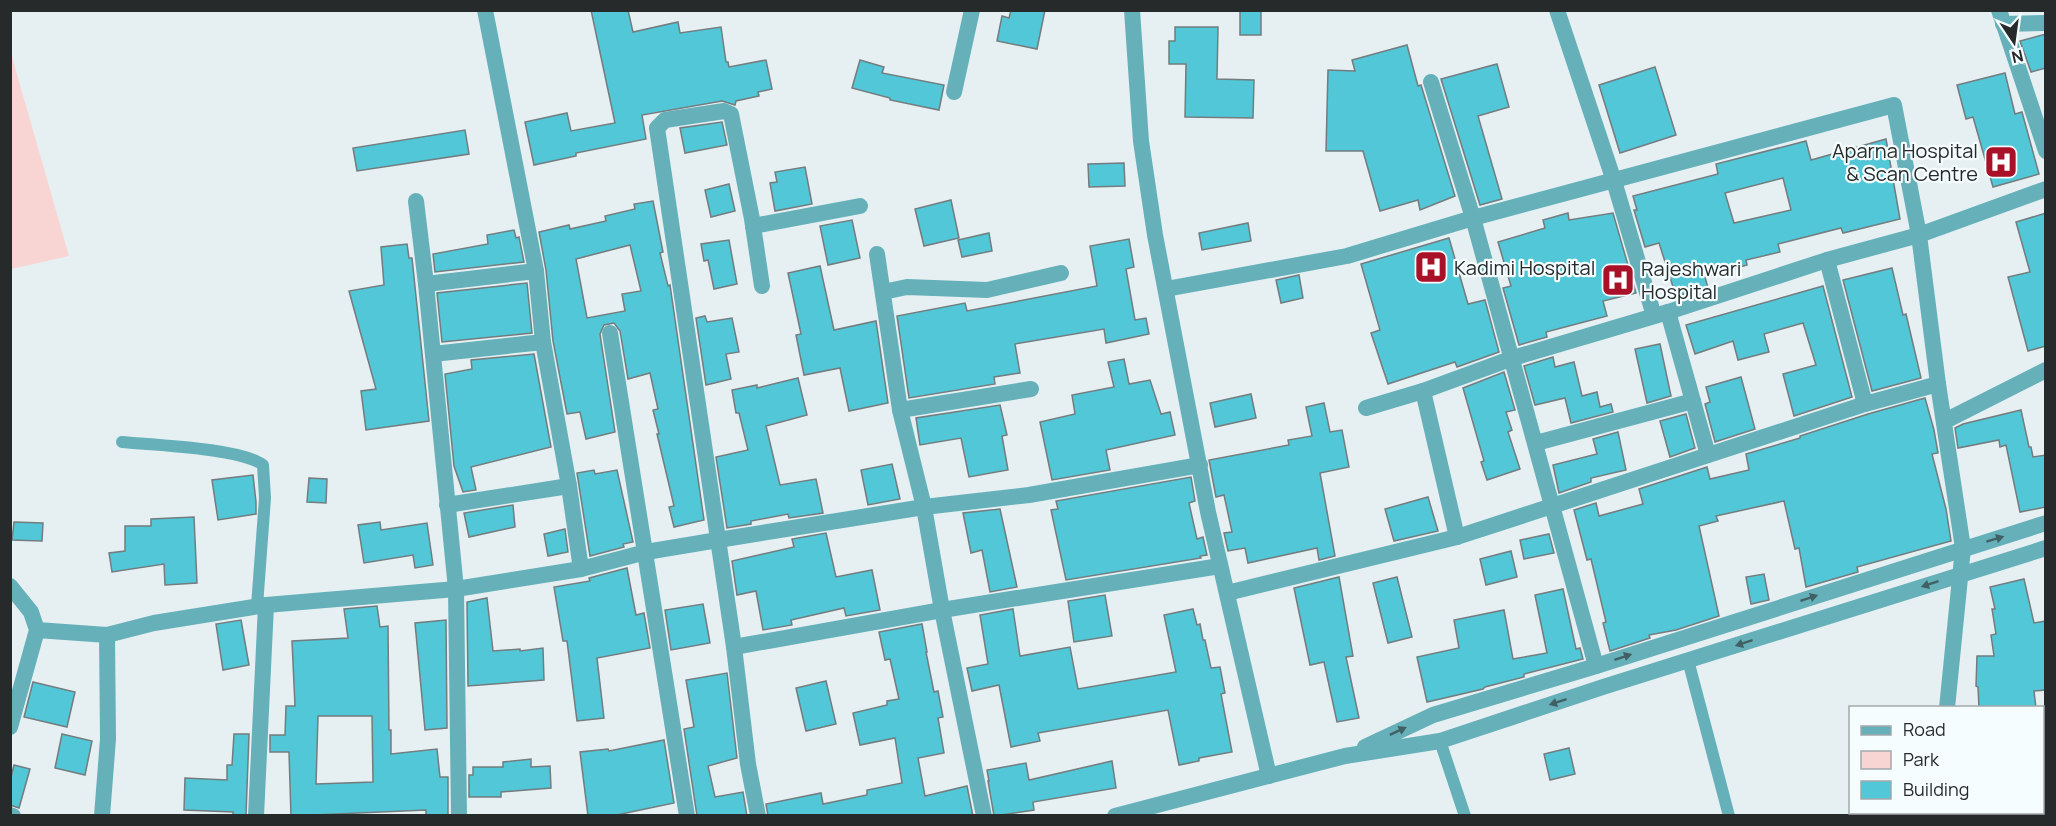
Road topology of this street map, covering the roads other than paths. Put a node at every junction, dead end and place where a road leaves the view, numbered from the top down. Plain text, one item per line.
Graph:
1 (485, 10) edge
2 (972, 10) edge
3 (1132, 10) edge
4 (1557, 10) edge
5 (2001, 17) edge
6 (2046, 23) edge
7 (1431, 82) dead end
8 (954, 92) dead end
9 (2046, 151) edge
10 (1614, 181) junction
11 (2046, 189) edge
12 (416, 201) dead end
13 (860, 206) dead end
14 (1473, 218) junction
15 (753, 226) junction
16 (1919, 235) junction
17 (877, 254) dead end
18 (1827, 260) junction
19 (536, 271) junction
20 (1060, 273) dead end
21 (426, 284) junction
22 (762, 286) dead end
23 (1166, 289) junction
24 (883, 292) junction
25 (1661, 314) junction
26 (610, 333) dead end
27 (543, 342) junction
28 (433, 354) junction
29 (1513, 358) junction
30 (2046, 370) edge
31 (1938, 384) junction
32 (1031, 389) dead end
33 (1423, 390) junction
34 (1693, 401) junction
35 (1865, 404) junction
36 (1366, 408) dead end
37 (900, 410) junction
38 (1945, 421) junction
39 (122, 442) dead end
40 (1536, 443) junction
41 (1708, 455) junction
42 (1200, 465) junction
43 (569, 486) junction
44 (447, 505) junction
45 (1552, 505) junction
46 (924, 507) junction
47 (2046, 523) edge
48 (1456, 537) junction
49 (718, 540) junction
50 (1963, 548) junction
51 (2046, 548) edge
52 (646, 552) junction
53 (1220, 566) junction
54 (581, 570) junction
55 (1959, 574) junction
56 (10, 586) edge
57 (456, 589) junction
58 (1227, 593) junction
59 (261, 606) junction
60 (942, 610) junction
61 (37, 630) junction
62 (107, 635) junction
63 (734, 647) junction
64 (1688, 660) junction
65 (1596, 666) junction
66 (1947, 706) edge
67 (10, 727) edge
68 (1440, 741) junction
69 (1345, 756) junction
70 (1269, 776) junction
71 (102, 816) edge
72 (256, 816) edge
73 (459, 816) edge
74 (687, 816) edge
75 (758, 816) edge
76 (984, 816) edge
77 (1115, 816) edge
78 (1465, 816) edge
79 (1729, 816) edge

1 - 19 street
2 - 8 street
3 - 23 street
4 - 10 street
5 - 6 street
5 - 9 street
7 - 14 street
10 - 14 street
10 - 16 street
10 - 25 street
11 - 16 street
12 - 21 street
13 - 15 street
14 - 23 street
14 - 29 street
15 - 22 street
15 - 49 street
16 - 18 street
16 - 31 street
17 - 24 street
18 - 25 street
18 - 35 street
19 - 21 street
19 - 27 street
20 - 24 street
21 - 28 street
23 - 42 street
24 - 37 street
25 - 29 street
25 - 34 street
26 - 52 street
27 - 28 street
27 - 43 street
28 - 44 street
29 - 33 street
29 - 40 street
30 - 38 street
31 - 35 street
31 - 38 street
32 - 37 street
33 - 36 street
33 - 48 street
34 - 40 street
34 - 41 street
35 - 41 street
37 - 46 street
38 - 50 street
39 - 59 lane
40 - 45 street
41 - 45 street
42 - 46 street
42 - 53 street
43 - 44 street
43 - 54 street
44 - 57 street
45 - 48 street
45 - 65 street
46 - 49 street
46 - 60 street
50 -> 47 street
48 - 58 street
49 - 52 street
49 - 63 street
50 - 55 street
65 -> 50 street
51 - 55 street
52 - 54 street
52 - 74 street
53 - 58 street
53 - 60 street
54 - 57 street
55 -> 64 street
55 - 66 street
56 - 61 street
57 - 59 street
57 - 73 street
58 - 70 street
59 - 62 street
59 - 72 street
60 - 63 street
60 - 76 street
61 - 62 street
61 - 67 street
62 - 71 street
63 - 75 street
64 -> 68 street
64 - 79 lane
69 -> 65 street
68 - 69 street
68 - 78 lane
69 - 70 street
70 - 77 street

